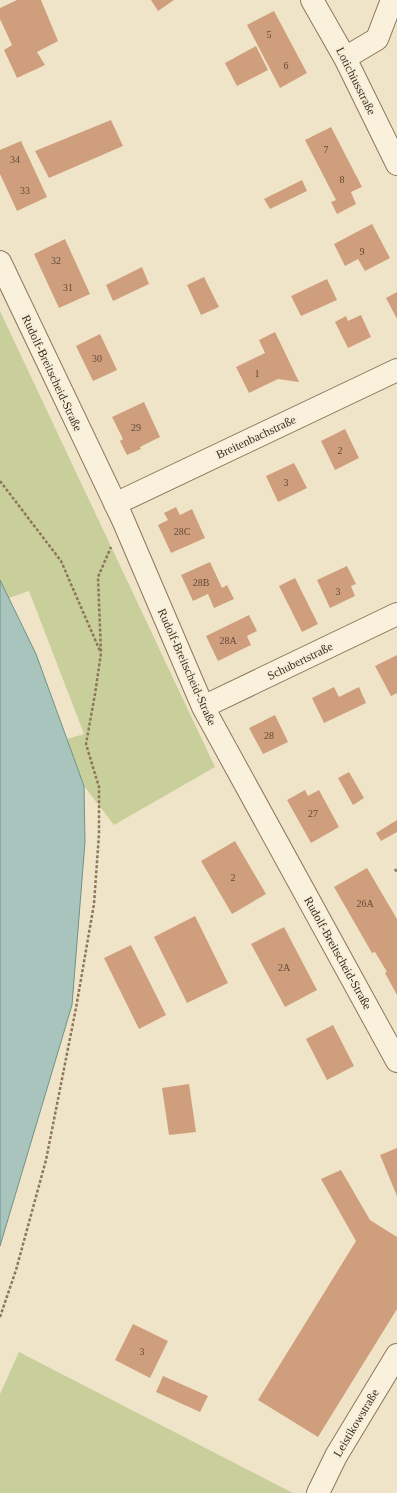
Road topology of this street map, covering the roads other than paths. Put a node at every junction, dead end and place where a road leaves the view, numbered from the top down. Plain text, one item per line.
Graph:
1 (312, 0) edge
2 (392, 0) edge
3 (387, 38) edge
4 (345, 58) junction
5 (397, 164) edge
6 (0, 262) edge
7 (397, 370) edge
8 (119, 512) junction
9 (397, 614) edge
10 (203, 708) junction
11 (397, 1061) edge
12 (397, 1355) edge
13 (318, 1493) edge

1 - 4 street, Lotichiusstraße
2 - 3 street
3 - 4 street
4 - 5 street, Lotichiusstraße
6 - 8 street, Rudolf-Breitscheid-Straße
7 - 8 street, Breitenbachstraße
8 - 10 street, Rudolf-Breitscheid-Straße
9 - 10 street, Schubertstraße
10 - 11 street, Rudolf-Breitscheid-Straße
12 - 13 street, Leistikowstraße

